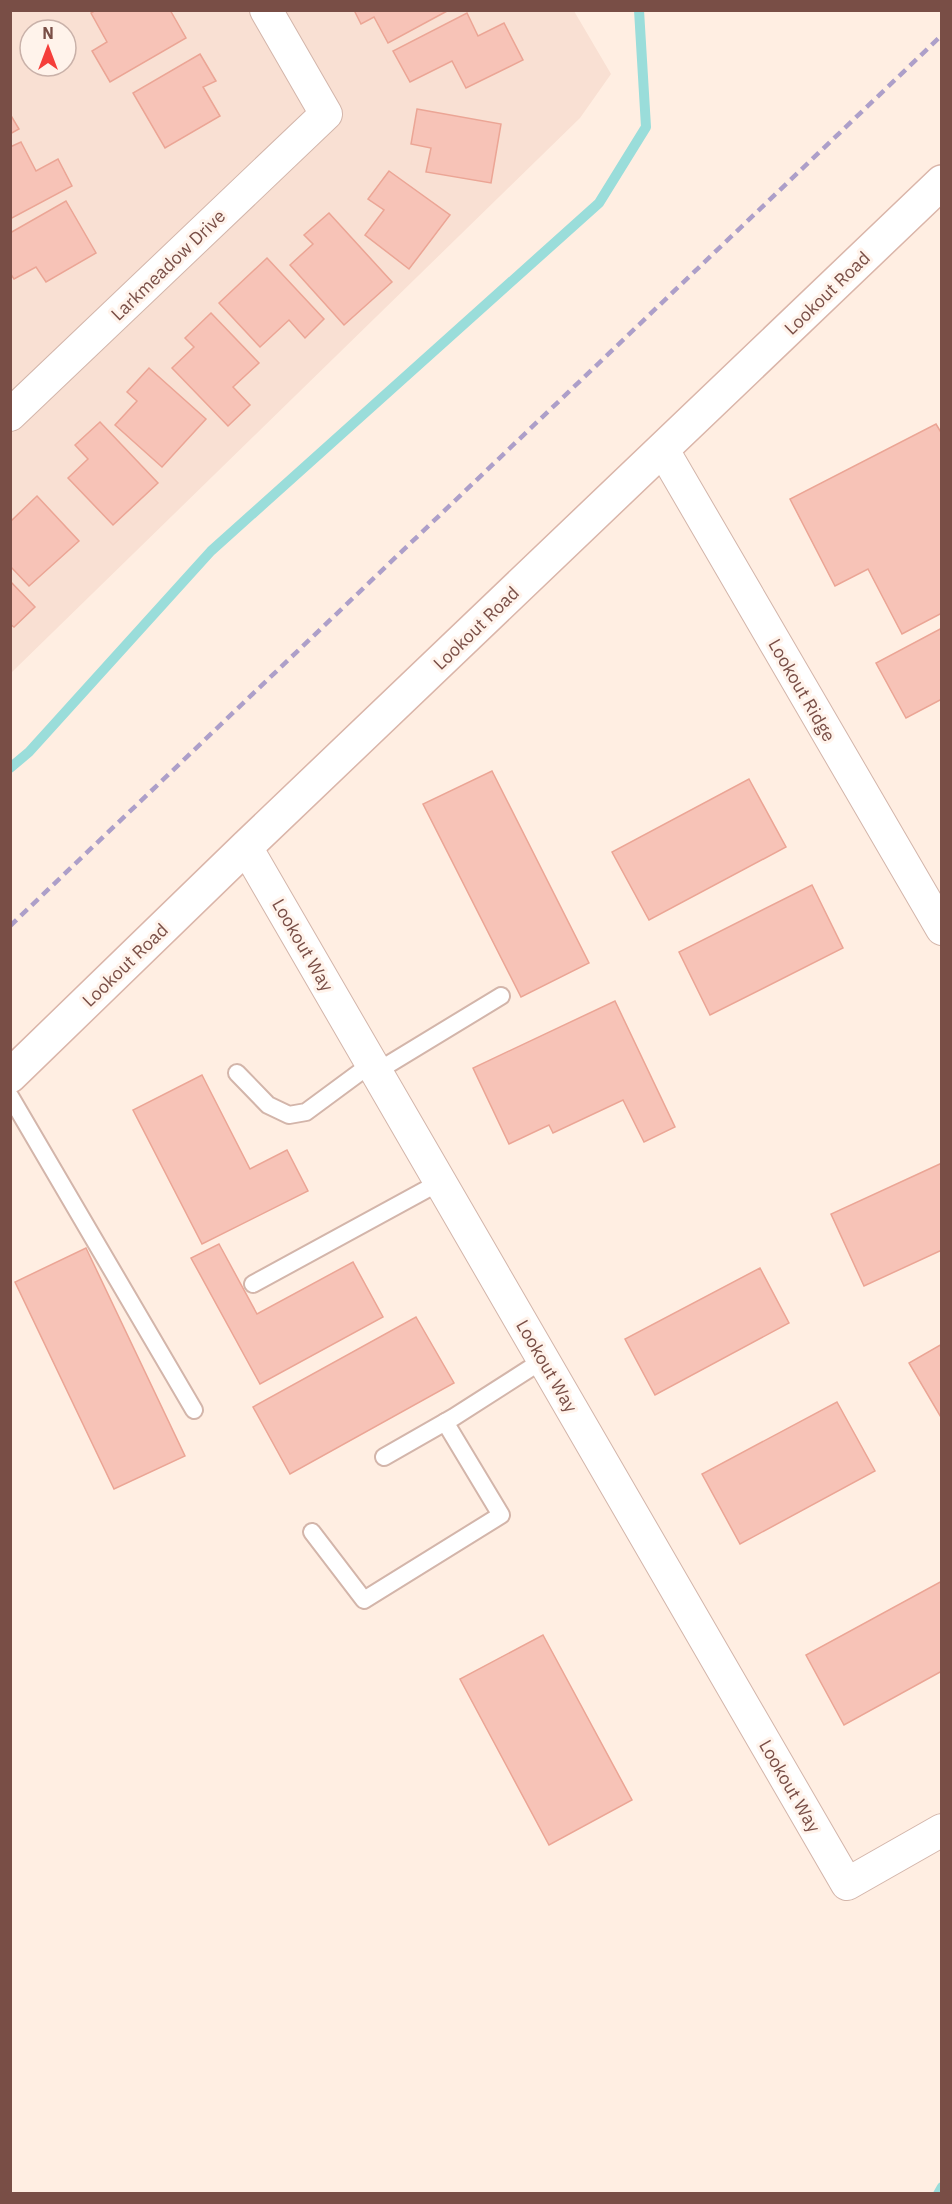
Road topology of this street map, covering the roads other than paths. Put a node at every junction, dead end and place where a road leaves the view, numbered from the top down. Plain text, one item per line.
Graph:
1 (266, 10) edge
2 (942, 182) edge
3 (13, 408) edge
4 (663, 450) junction
5 (246, 847) junction
6 (942, 929) edge
7 (501, 996) dead end
8 (374, 1068) junction
9 (237, 1073) dead end
10 (10, 1076) edge
11 (10, 1096) edge
12 (440, 1182) junction
13 (253, 1284) dead end
14 (543, 1360) junction
15 (194, 1410) dead end
16 (445, 1422) junction
17 (384, 1457) dead end
18 (312, 1532) dead end
19 (942, 1830) edge

1 - 3 street, Larkmeadow Drive
2 - 4 street, Lookout Road
4 - 5 street, Lookout Road
4 - 6 street, Lookout Ridge
5 - 8 street, Lookout Way
5 - 10 street, Lookout Road
7 - 8 lane
8 - 9 lane
8 - 12 street, Lookout Way
11 - 15 lane
12 - 13 lane
12 - 14 street, Lookout Way
14 - 16 lane
14 - 19 street, Lookout Way
16 - 17 lane
16 - 18 lane

